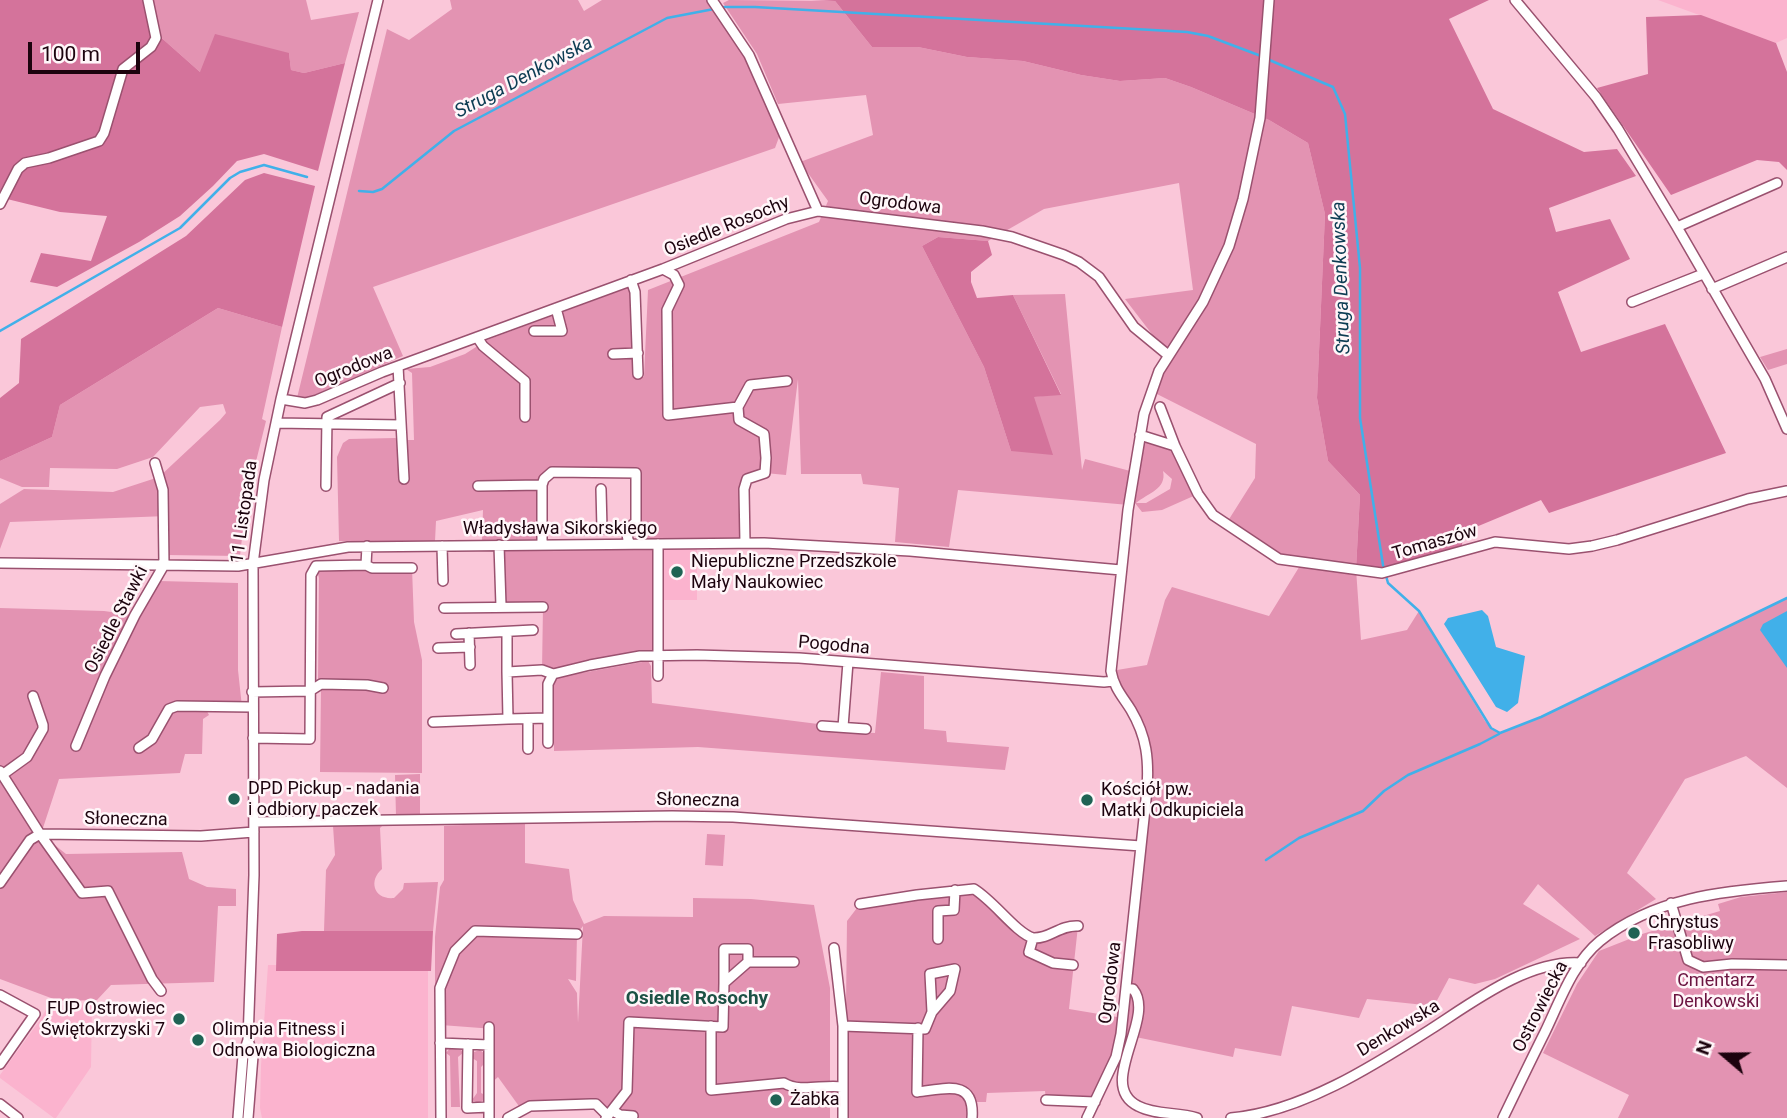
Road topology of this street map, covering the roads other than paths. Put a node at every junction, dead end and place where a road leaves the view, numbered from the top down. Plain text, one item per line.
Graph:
1 (148, 0) edge
2 (378, 0) edge
3 (712, 0) edge
4 (1269, 0) edge
5 (1515, 0) edge
6 (1777, 183) dead end
7 (0, 204) edge
8 (818, 211) junction
9 (1677, 227) junction
10 (1787, 257) edge
11 (663, 269) junction
12 (1703, 274) junction
13 (631, 280) junction
14 (1712, 289) junction
15 (1632, 302) dead end
16 (556, 307) junction
17 (534, 331) dead end
18 (477, 337) junction
19 (638, 353) junction
20 (613, 354) dead end
21 (1168, 355) junction
22 (398, 366) junction
23 (638, 374) dead end
24 (787, 381) dead end
25 (400, 383) junction
26 (281, 399) junction
27 (738, 407) junction
28 (1160, 407) dead end
29 (525, 417) dead end
30 (276, 423) junction
31 (326, 425) junction
32 (401, 425) junction
33 (1787, 429) edge
34 (1140, 435) junction
35 (1175, 446) junction
36 (155, 463) dead end
37 (404, 479) dead end
38 (542, 485) junction
39 (326, 486) dead end
40 (478, 486) dead end
41 (601, 489) dead end
42 (1787, 491) edge
43 (602, 528) junction
44 (580, 530) dead end
45 (626, 530) junction
46 (745, 543) junction
47 (629, 544) junction
48 (658, 544) junction
49 (499, 545) junction
50 (542, 545) junction
51 (367, 546) junction
52 (442, 546) junction
53 (0, 563) edge
54 (253, 564) junction
55 (164, 565) junction
56 (366, 565) junction
57 (412, 568) dead end
58 (1121, 570) junction
59 (443, 581) dead end
60 (500, 606) junction
61 (543, 607) dead end
62 (444, 608) dead end
63 (533, 630) dead end
64 (507, 632) junction
65 (456, 634) dead end
66 (470, 634) junction
67 (470, 647) junction
68 (438, 648) dead end
69 (658, 655) junction
70 (848, 662) junction
71 (470, 665) dead end
72 (507, 672) junction
73 (553, 674) junction
74 (657, 676) dead end
75 (1112, 676) junction
76 (383, 688) dead end
77 (310, 691) junction
78 (252, 692) junction
79 (33, 696) dead end
80 (251, 707) junction
81 (548, 718) junction
82 (508, 719) junction
83 (528, 719) junction
84 (433, 722) dead end
85 (822, 726) dead end
86 (843, 727) junction
87 (866, 729) dead end
88 (253, 738) junction
89 (548, 743) dead end
90 (76, 746) dead end
91 (139, 748) dead end
92 (528, 749) dead end
93 (1, 773) edge
94 (254, 827) junction
95 (40, 834) junction
96 (1141, 846) junction
97 (0, 883) edge
98 (1787, 886) edge
99 (955, 890) junction
100 (1671, 903) junction
101 (860, 904) dead end
102 (1079, 926) dead end
103 (577, 934) dead end
104 (1033, 938) junction
105 (938, 939) dead end
106 (834, 947) dead end
107 (748, 962) junction
108 (794, 962) dead end
109 (1581, 963) junction
110 (1073, 965) dead end
111 (1787, 965) edge
112 (724, 983) junction
113 (1126, 989) junction
114 (161, 991) dead end
115 (0, 995) edge
116 (932, 1012) junction
117 (711, 1026) junction
118 (843, 1026) junction
119 (489, 1027) dead end
120 (918, 1028) junction
121 (440, 1043) junction
122 (467, 1044) junction
123 (489, 1045) junction
124 (0, 1064) edge
125 (842, 1087) junction
126 (1046, 1100) dead end
127 (1095, 1102) junction
128 (0, 1104) edge
129 (489, 1107) junction
130 (609, 1115) edge
131 (633, 1116) dead end
132 (246, 1117) edge
133 (18, 1118) edge
134 (441, 1118) edge
135 (489, 1118) edge
136 (508, 1118) edge
137 (843, 1118) edge
138 (972, 1118) edge
139 (1087, 1118) edge
140 (1197, 1118) edge
141 (1231, 1118) edge
142 (1503, 1118) edge

1 - 7 street
2 - 26 street, 11 Listopada
3 - 8 street
4 - 21 street
5 - 9 street
6 - 9 street
8 - 11 street, Osiedle Rosochy
8 - 21 street, Ogrodowa
9 - 12 street
10 - 14 street
11 - 13 street, Ogrodowa
11 - 27 street, Osiedle Rosochy
12 - 14 street
12 - 15 street
13 - 16 street, Ogrodowa
13 - 19 street
14 - 33 street
16 - 17 street
16 - 18 street, Ogrodowa
18 - 22 street, Ogrodowa
18 - 29 street
19 - 20 street
19 - 23 street
21 - 34 street
22 - 25 street
22 - 26 street, Ogrodowa
24 - 27 street
25 - 31 street
25 - 32 street
26 - 30 street, 11 Listopada
27 - 46 street
28 - 35 street, Tomaszów
30 - 31 street
30 - 54 street, 11 Listopada
31 - 32 street
31 - 39 street
32 - 37 street
34 - 35 street
34 - 58 street
35 - 42 street, Tomaszów
36 - 55 street, Osiedle Stawki
38 - 40 street
38 - 45 street
38 - 50 street
41 - 43 street
43 - 44 street
43 - 45 street
45 - 47 street
46 - 48 street, Władysława Sikorskiego
46 - 58 street, Władysława Sikorskiego
47 - 48 street, Władysława Sikorskiego
47 - 50 street, Władysława Sikorskiego
48 - 69 street
49 - 50 street, Władysława Sikorskiego
49 - 52 street, Władysława Sikorskiego
49 - 60 street
51 - 52 street, Władysława Sikorskiego
51 - 54 street, Władysława Sikorskiego
51 - 56 street
52 - 59 street
53 - 55 street, Władysława Sikorskiego
54 - 55 street, Władysława Sikorskiego
54 - 78 street, 11 Listopada
55 - 90 street, Osiedle Stawki
56 - 57 street
56 - 77 street
58 - 75 street
60 - 61 street
60 - 62 street
63 - 64 street
64 - 66 street
64 - 72 street
65 - 66 street
66 - 67 street
67 - 68 street
67 - 71 street
69 - 70 street, Pogodna
69 - 73 street, Pogodna
69 - 74 street
70 - 75 street, Pogodna
70 - 86 street
72 - 73 street
72 - 82 street
73 - 81 street
75 - 96 street, Ogrodowa
76 - 77 street
77 - 78 street
77 - 88 street
78 - 80 street, 11 Listopada
79 - 93 street
80 - 88 street, 11 Listopada
80 - 91 street
81 - 83 street
81 - 89 street
82 - 83 street
82 - 84 street
83 - 92 street
85 - 86 street
86 - 87 street
88 - 94 street, 11 Listopada
93 - 95 street
94 - 95 street, Słoneczna
94 - 96 street, Słoneczna
94 - 132 street, 11 Listopada
95 - 97 street
95 - 114 street
96 - 113 street, Ogrodowa
98 - 100 street, Ostrowiecka
99 - 101 street
99 - 104 street
99 - 105 street
100 - 109 street, Ostrowiecka
100 - 111 street
102 - 104 street
103 - 121 street
104 - 110 street
106 - 118 street
107 - 108 street
107 - 112 street
107 - 112 street
109 - 141 street, Denkowska
109 - 142 street, Ostrowiecka
112 - 117 street
113 - 127 street, Ogrodowa
113 - 140 street
115 - 124 street
116 - 116 street
116 - 120 street
117 - 125 street
117 - 130 street
118 - 120 street
118 - 125 street
119 - 123 street
120 - 138 street
121 - 122 street
121 - 134 street
122 - 123 street
122 - 129 street
123 - 129 street
125 - 137 street
126 - 127 street
127 - 139 street, Ogrodowa
128 - 133 street
129 - 135 street
130 - 131 street
130 - 136 street

